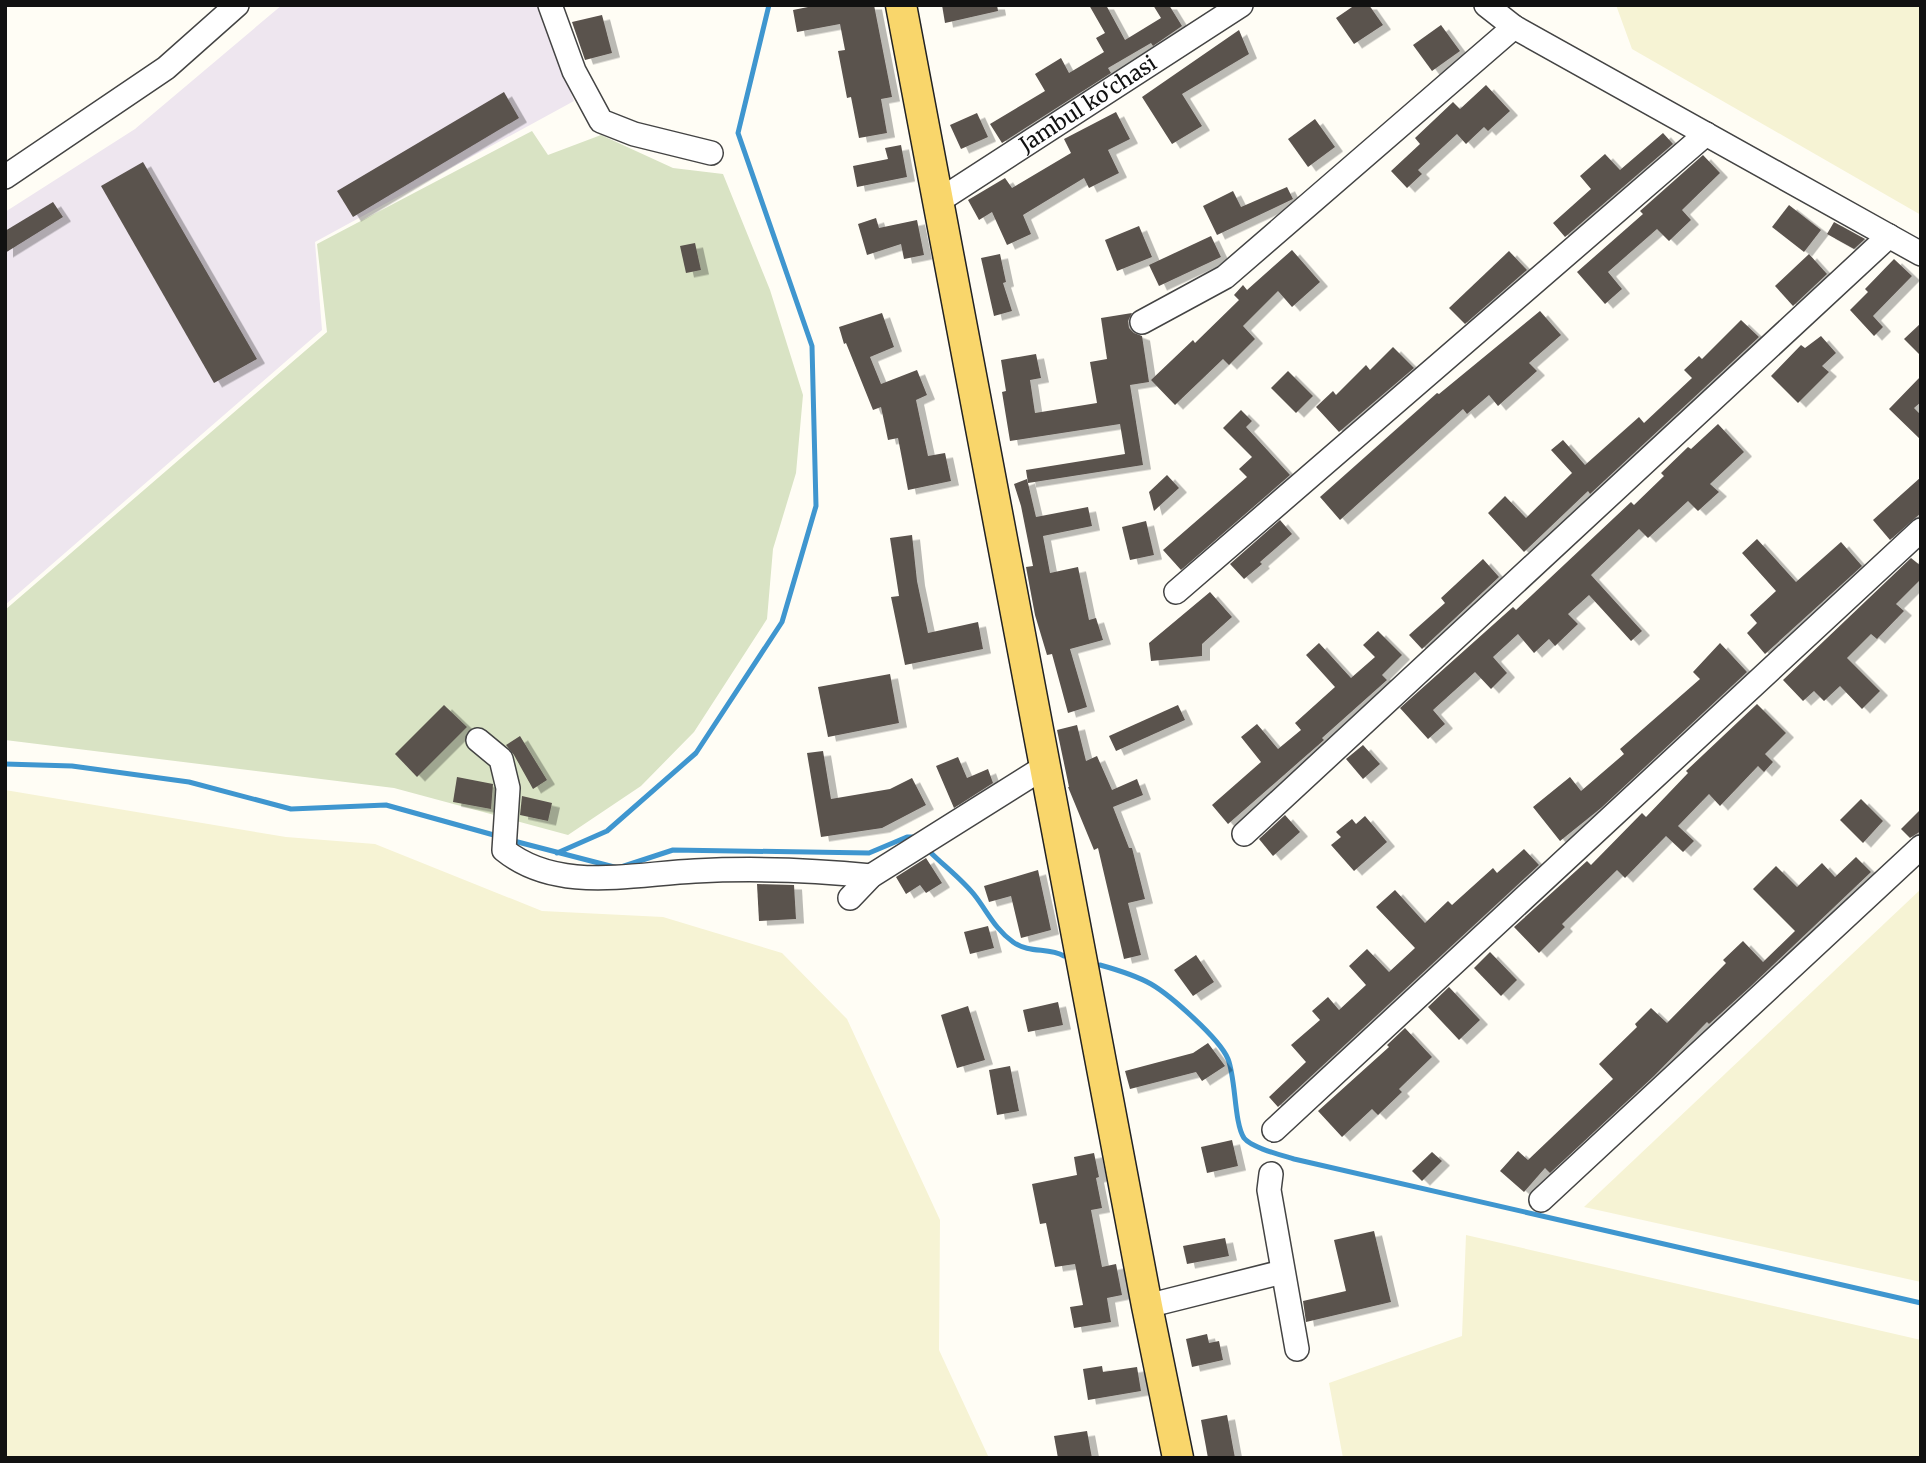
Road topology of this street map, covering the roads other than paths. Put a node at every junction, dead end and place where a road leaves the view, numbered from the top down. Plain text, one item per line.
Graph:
1 (237, 5) edge
2 (550, 5) edge
3 (901, 5) edge
4 (1241, 5) edge
5 (1486, 5) edge
6 (1514, 27) junction
7 (1706, 134) junction
8 (711, 153) dead end
9 (5, 177) edge
10 (937, 202) junction
11 (1889, 236) junction
12 (1921, 254) edge
13 (1142, 322) dead end
14 (1921, 530) edge
15 (1176, 592) dead end
16 (478, 740) dead end
17 (1046, 766) junction
18 (1244, 834) dead end
19 (1921, 847) edge
20 (871, 876) junction
21 (850, 898) dead end
22 (1274, 1130) dead end
23 (1271, 1174) dead end
24 (1541, 1200) dead end
25 (1282, 1272) junction
26 (1147, 1306) junction
27 (1297, 1349) dead end
28 (1178, 1458) edge

1 - 9 street
2 - 8 street
3 - 10 main road
4 - 10 street, Jambul ko‘chasi
5 - 6 street
6 - 7 street
6 - 13 street
7 - 11 street
7 - 15 street
10 - 17 main road
11 - 12 street
11 - 18 street
14 - 22 street
16 - 20 street
17 - 20 street
17 - 26 main road
19 - 24 street
20 - 21 street
23 - 25 street
25 - 26 street
25 - 27 street
26 - 28 main road

